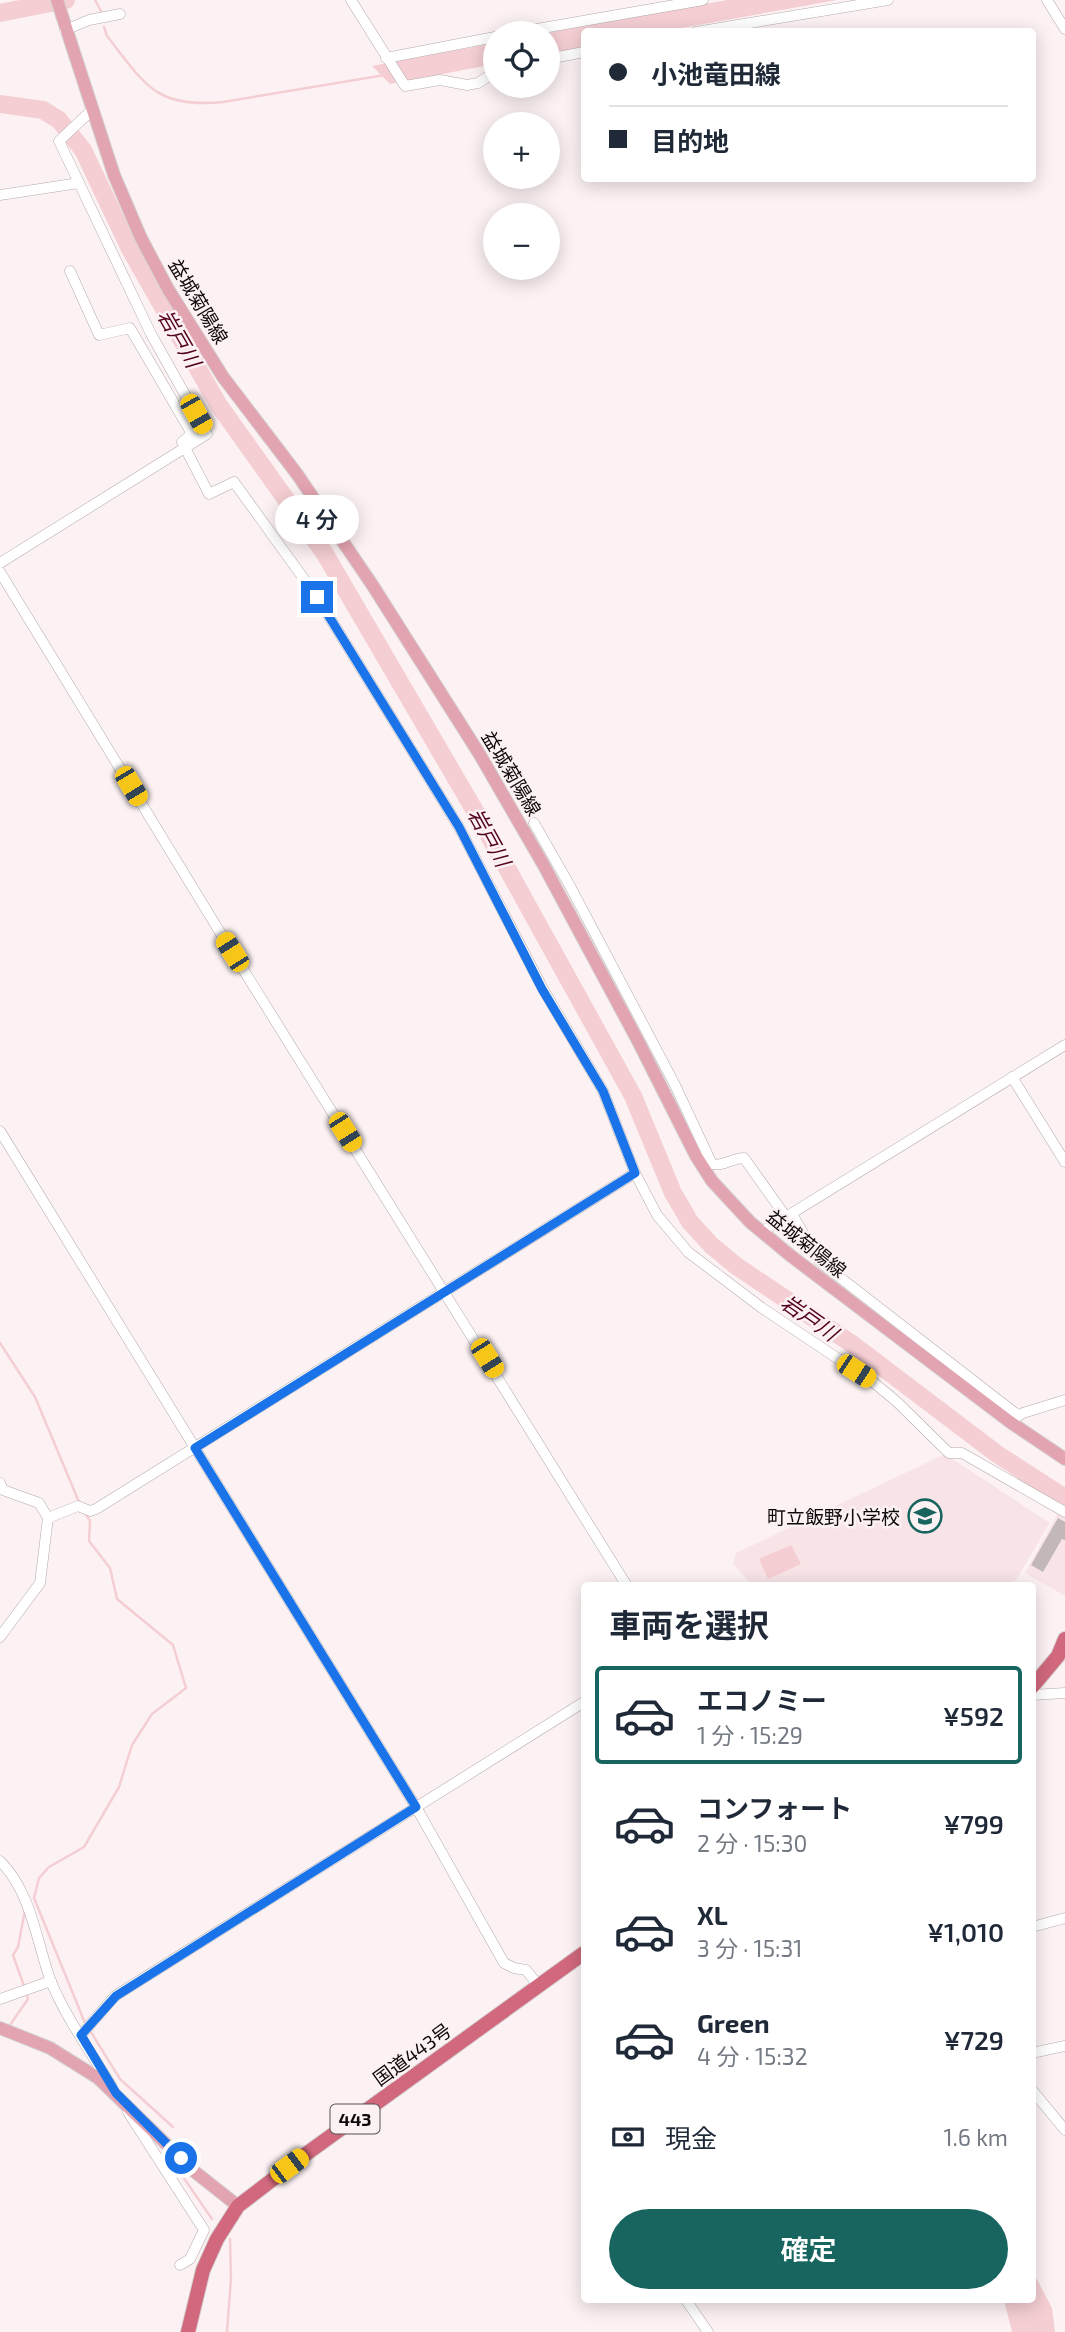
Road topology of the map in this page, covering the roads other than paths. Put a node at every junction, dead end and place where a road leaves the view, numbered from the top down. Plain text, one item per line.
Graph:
1 (57, 0) edge
2 (351, 0) edge
3 (703, 0) edge
4 (888, 0) edge
5 (1047, 0) edge
6 (120, 14) dead end
7 (560, 25) edge
8 (720, 28) edge
9 (1065, 29) edge
10 (65, 30) junction
11 (483, 39) edge
12 (581, 53) edge
13 (560, 57) edge
14 (387, 59) junction
15 (483, 80) edge
16 (92, 110) junction
17 (79, 183) junction
18 (0, 195) edge
19 (70, 271) dead end
20 (184, 447) junction
21 (0, 563) edge
22 (0, 572) edge
23 (534, 823) dead end
24 (1065, 1045) edge
25 (1012, 1077) junction
26 (0, 1131) edge
27 (1065, 1162) edge
28 (635, 1173) junction
29 (789, 1216) junction
30 (763, 1231) junction
31 (445, 1290) junction
32 (1065, 1400) edge
33 (1014, 1419) junction
34 (195, 1448) junction
35 (1065, 1459) edge
36 (0, 1483) edge
37 (1065, 1512) edge
38 (48, 1518) junction
39 (625, 1582) edge
40 (0, 1637) edge
41 (1065, 1639) edge
42 (1036, 1682) edge
43 (1065, 1693) edge
44 (1036, 1695) edge
45 (581, 1704) edge
46 (416, 1807) junction
47 (0, 1861) edge
48 (1065, 1918) edge
49 (1036, 1926) edge
50 (581, 1955) edge
51 (51, 1981) junction
52 (539, 1986) junction
53 (0, 1999) edge
54 (0, 2028) edge
55 (86, 2030) junction
56 (1065, 2046) edge
57 (1036, 2051) edge
58 (116, 2093) junction
59 (1036, 2095) edge
60 (1065, 2130) edge
61 (239, 2206) junction
62 (180, 2265) dead end
63 (688, 2303) edge
64 (188, 2332) edge
65 (708, 2332) edge

1 - 10 main road, 益城菊陽線
2 - 14 street
3 - 7 street
4 - 8 street
5 - 9 street
6 - 10 street
10 - 16 main road, 益城菊陽線
11 - 14 street
12 - 13 street
14 - 15 street
16 - 17 street
16 - 30 main road, 益城菊陽線
17 - 18 street
17 - 20 street
19 - 20 street
20 - 21 street
20 - 28 street
22 - 31 street
23 - 29 street
24 - 25 street
25 - 27 street
25 - 29 street
26 - 34 street
28 - 31 street
28 - 37 street
29 - 30 street
29 - 33 street
30 - 33 main road, 益城菊陽線
31 - 34 street
31 - 39 street
32 - 33 street
33 - 35 main road, 益城菊陽線
34 - 38 street
34 - 46 street
36 - 38 street
38 - 40 street
41 - 42 highway
43 - 44 street
45 - 46 street
46 - 52 street
46 - 55 street
47 - 51 street
48 - 49 street
50 - 52 highway, 国道443号 / 443
51 - 53 street
51 - 55 street
52 - 61 highway, 国道443号 / 443
54 - 58 main road
55 - 58 street
56 - 57 street
58 - 61 main road
58 - 62 street
59 - 60 street
61 - 64 highway, 国道443号 / 443
63 - 65 street

